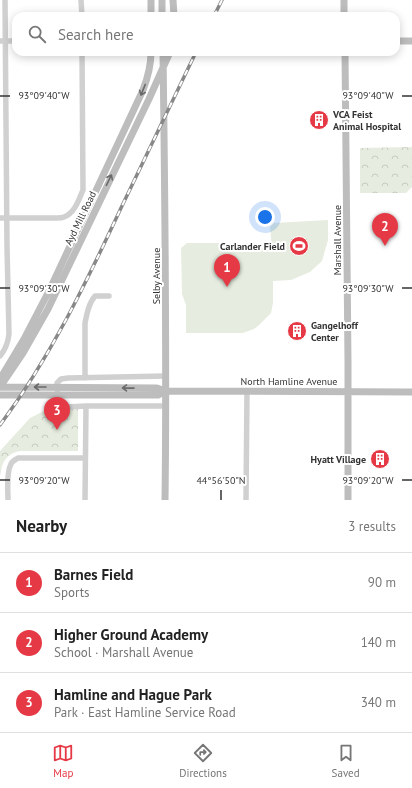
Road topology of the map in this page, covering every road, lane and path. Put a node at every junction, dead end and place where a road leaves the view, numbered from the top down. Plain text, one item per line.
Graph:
1 (5, 0) edge
2 (81, 0) edge
3 (151, 0) edge
4 (162, 0) edge
5 (173, 0) edge
6 (344, 0) edge
7 (82, 12) edge
8 (151, 12) edge
9 (162, 12) edge
10 (174, 12) edge
11 (344, 12) edge
12 (3, 41) edge
13 (400, 41) edge
14 (412, 41) edge
15 (82, 56) edge
16 (151, 56) edge
17 (163, 56) edge
18 (168, 56) edge
19 (345, 56) edge
20 (0, 218) edge
21 (7, 218) junction
22 (109, 296) dead end
23 (0, 356) edge
24 (166, 376) junction
25 (0, 378) edge
26 (85, 378) junction
27 (0, 387) edge
28 (79, 391) junction
29 (166, 391) junction
30 (247, 391) junction
31 (348, 392) junction
32 (412, 392) edge
33 (0, 395) edge
34 (86, 406) junction
35 (166, 406) junction
36 (85, 458) junction
37 (8, 500) edge
38 (85, 500) edge
39 (165, 500) edge
40 (246, 500) edge
41 (348, 500) edge

1 - 12 street
2 - 7 street
3 - 8 street
4 - 9 street
5 - 10 street
6 - 11 street
12 - 21 street
13 - 14 street
15 - 21 street
16 -> 25 street, Ayd Mill Road
17 - 24 street, Selby Avenue
27 -> 18 street, Ayd Mill Road
19 - 31 street, Marshall Avenue
20 - 21 street
21 - 23 street
22 - 26 street
24 - 26 street
24 - 29 street, Selby Avenue
26 - 34 street
28 -> 27 street, North Hamline Avenue
28 - 29 street, North Hamline Avenue
28 - 33 street, North Hamline Avenue
29 - 30 street, North Hamline Avenue
29 - 35 street, Selby Avenue
30 - 31 street, North Hamline Avenue
30 - 40 street
31 - 32 street, North Hamline Avenue
31 - 41 street, Marshall Avenue
34 - 35 street
34 - 36 street
35 - 39 street, Selby Avenue
36 - 37 street
36 - 38 street

